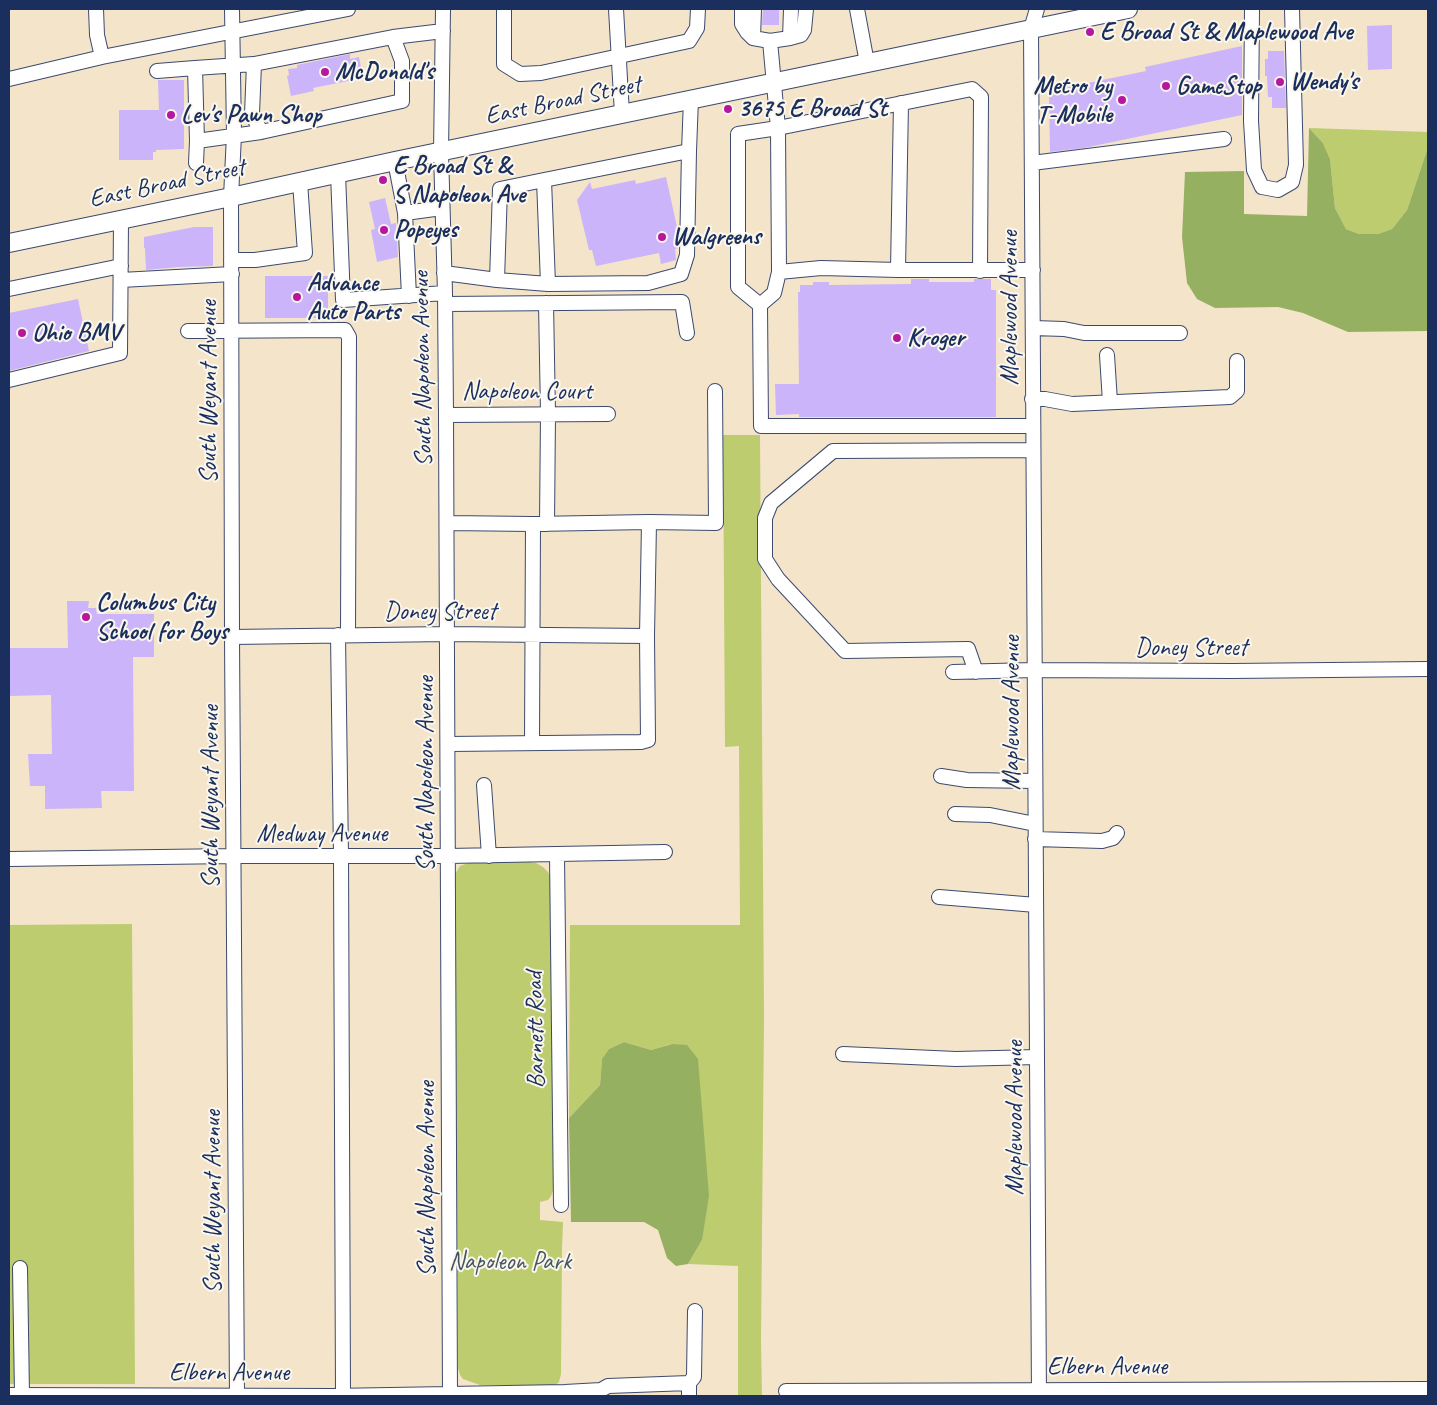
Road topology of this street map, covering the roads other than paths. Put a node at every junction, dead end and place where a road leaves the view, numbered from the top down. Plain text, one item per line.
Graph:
1 (96, 9) edge
2 (232, 9) edge
3 (348, 9) edge
4 (443, 9) edge
5 (504, 9) edge
6 (616, 9) edge
7 (698, 9) edge
8 (742, 9) edge
9 (754, 9) edge
10 (791, 9) edge
11 (806, 9) edge
12 (857, 9) edge
13 (1037, 9) edge
14 (1128, 9) edge
15 (1252, 9) edge
16 (1292, 9) edge
17 (1031, 29) junction
18 (232, 31) junction
19 (443, 31) junction
20 (393, 37) junction
21 (753, 38) junction
22 (790, 38) junction
23 (770, 40) junction
24 (618, 56) junction
25 (102, 57) junction
26 (867, 63) junction
27 (254, 64) junction
28 (233, 65) junction
29 (195, 68) junction
30 (157, 71) dead end
31 (9, 79) edge
32 (773, 83) junction
33 (691, 99) junction
34 (901, 103) junction
35 (622, 114) junction
36 (778, 128) junction
37 (261, 132) junction
38 (234, 135) junction
39 (1224, 139) dead end
40 (197, 141) junction
41 (689, 150) junction
42 (441, 152) junction
43 (394, 161) junction
44 (196, 163) dead end
45 (1032, 163) junction
46 (338, 174) junction
47 (544, 180) junction
48 (300, 182) junction
49 (231, 197) junction
50 (442, 208) junction
51 (405, 213) junction
52 (121, 220) junction
53 (9, 243) edge
54 (232, 267) junction
55 (898, 270) junction
56 (1033, 270) junction
57 (980, 271) junction
58 (779, 272) junction
59 (121, 273) junction
60 (444, 273) junction
61 (497, 280) junction
62 (548, 284) junction
63 (9, 289) edge
64 (409, 296) junction
65 (445, 298) junction
66 (546, 303) junction
67 (760, 305) junction
68 (1033, 328) junction
69 (232, 330) junction
70 (188, 331) dead end
71 (687, 333) dead end
72 (1180, 333) dead end
73 (1107, 355) dead end
74 (1236, 361) dead end
75 (9, 380) edge
76 (715, 391) dead end
77 (1032, 399) junction
78 (1110, 402) junction
79 (446, 414) junction
80 (548, 414) junction
81 (608, 414) dead end
82 (1033, 426) junction
83 (1033, 450) junction
84 (649, 522) junction
85 (447, 523) junction
86 (540, 524) junction
87 (447, 634) junction
88 (343, 635) junction
89 (533, 635) junction
90 (647, 636) junction
91 (232, 637) junction
92 (1428, 669) edge
93 (1034, 670) junction
94 (953, 672) dead end
95 (976, 672) junction
96 (448, 744) junction
97 (532, 744) junction
98 (941, 776) dead end
99 (1035, 781) junction
100 (484, 785) dead end
101 (955, 814) dead end
102 (1035, 824) junction
103 (1117, 833) dead end
104 (1035, 839) junction
105 (666, 852) dead end
106 (557, 855) junction
107 (234, 856) junction
108 (341, 856) junction
109 (448, 856) junction
110 (489, 856) junction
111 (9, 859) edge
112 (939, 897) dead end
113 (1036, 906) junction
114 (844, 1054) dead end
115 (1037, 1057) junction
116 (561, 1206) dead end
117 (20, 1268) dead end
118 (695, 1311) dead end
119 (1428, 1389) edge
120 (689, 1390) edge
121 (786, 1391) dead end
122 (601, 1393) edge
123 (1038, 1393) edge
124 (15, 1395) edge
125 (450, 1395) edge
126 (237, 1396) edge
127 (343, 1396) edge

1 - 25 street
2 - 18 street, South Weyant Avenue
3 - 18 street
4 - 19 street, South Napoleon Avenue
5 - 24 street
6 - 24 street
7 - 24 street
8 - 21 street
9 - 21 street
10 - 22 street
11 - 22 street
12 - 26 street
13 - 17 street, Maplewood Avenue
14 - 17 main road, East Broad Street
15 - 16 street
17 - 26 main road, East Broad Street
17 - 45 street, Maplewood Avenue
18 - 25 street
18 - 28 street, South Weyant Avenue
19 - 20 street
19 - 42 street, South Napoleon Avenue
20 - 27 street
20 - 37 street
21 - 23 street
22 - 23 street
23 - 32 street
24 - 35 street
25 - 31 street
26 - 32 main road, East Broad Street
27 - 28 street
27 - 37 street
28 - 29 street
28 - 38 street, South Weyant Avenue
29 - 30 street
29 - 40 street
32 - 33 main road, East Broad Street
32 - 36 street
33 - 35 main road, East Broad Street
33 - 41 street
34 - 36 street
34 - 55 street
34 - 57 street
35 - 42 main road, East Broad Street
36 - 58 street
36 - 67 street
37 - 38 street
38 - 40 street
38 - 49 street, South Weyant Avenue
39 - 45 street
40 - 44 street
41 - 47 street
41 - 62 street
42 - 43 main road, East Broad Street
42 - 50 street, South Napoleon Avenue
43 - 46 main road, East Broad Street
43 - 51 street
45 - 56 street, Maplewood Avenue
46 - 48 main road, East Broad Street
46 - 64 street
47 - 61 street
47 - 62 street
48 - 49 main road, East Broad Street
48 - 54 street
49 - 52 main road, East Broad Street
49 - 54 street, South Weyant Avenue
50 - 51 street
50 - 60 street, South Napoleon Avenue
51 - 64 street
52 - 53 main road, East Broad Street
52 - 59 street
54 - 59 street
54 - 69 street, South Weyant Avenue
55 - 57 street
55 - 58 street
56 - 57 street
56 - 68 street, Maplewood Avenue
58 - 67 street
59 - 63 street
59 - 75 street
60 - 61 street
60 - 65 street, South Napoleon Avenue
61 - 62 street
64 - 65 street
65 - 66 street
65 - 79 street, South Napoleon Avenue
66 - 71 street
66 - 80 street
67 - 82 street
68 - 72 street
68 - 77 street, Maplewood Avenue
69 - 70 street
69 - 88 street
69 - 91 street, South Weyant Avenue
73 - 78 street
74 - 78 street
76 - 84 street
77 - 78 street
77 - 82 street, Maplewood Avenue
79 - 80 street, Napoleon Court
79 - 85 street, South Napoleon Avenue
80 - 81 street, Napoleon Court
80 - 86 street
82 - 83 street, Maplewood Avenue
83 - 93 street, Maplewood Avenue
83 - 95 street
84 - 86 street
84 - 90 street
85 - 86 street
85 - 87 street, South Napoleon Avenue
86 - 89 street
87 - 88 street, Doney Street
87 - 89 street, Doney Street
87 - 96 street, South Napoleon Avenue
88 - 91 street, Doney Street
88 - 108 street
89 - 90 street, Doney Street
89 - 97 street
90 - 97 street
91 - 107 street, South Weyant Avenue
92 - 93 street, Doney Street
93 - 95 street, Doney Street
93 - 99 street, Maplewood Avenue
94 - 95 street, Doney Street
96 - 97 street
96 - 109 street, South Napoleon Avenue
98 - 99 street
99 - 102 street, Maplewood Avenue
100 - 110 street
101 - 102 street
102 - 104 street, Maplewood Avenue
103 - 104 street
104 - 113 street, Maplewood Avenue
105 - 106 street, Medway Avenue
106 - 110 street, Medway Avenue
106 - 116 street, Barnett Road
107 - 108 street, Medway Avenue
107 - 111 street, Medway Avenue
107 - 126 street, South Weyant Avenue
108 - 109 street, Medway Avenue
108 - 127 street
109 - 110 street, Medway Avenue
109 - 125 street, South Napoleon Avenue
112 - 113 street
113 - 115 street, Maplewood Avenue
114 - 115 street
115 - 123 street, Maplewood Avenue
117 - 124 street
118 - 120 street
119 - 123 street, Elbern Avenue
120 - 122 street, Elbern Avenue
121 - 123 street, Elbern Avenue
122 - 125 street, Elbern Avenue
124 - 126 street, Elbern Avenue
125 - 127 street, Elbern Avenue
126 - 127 street, Elbern Avenue

